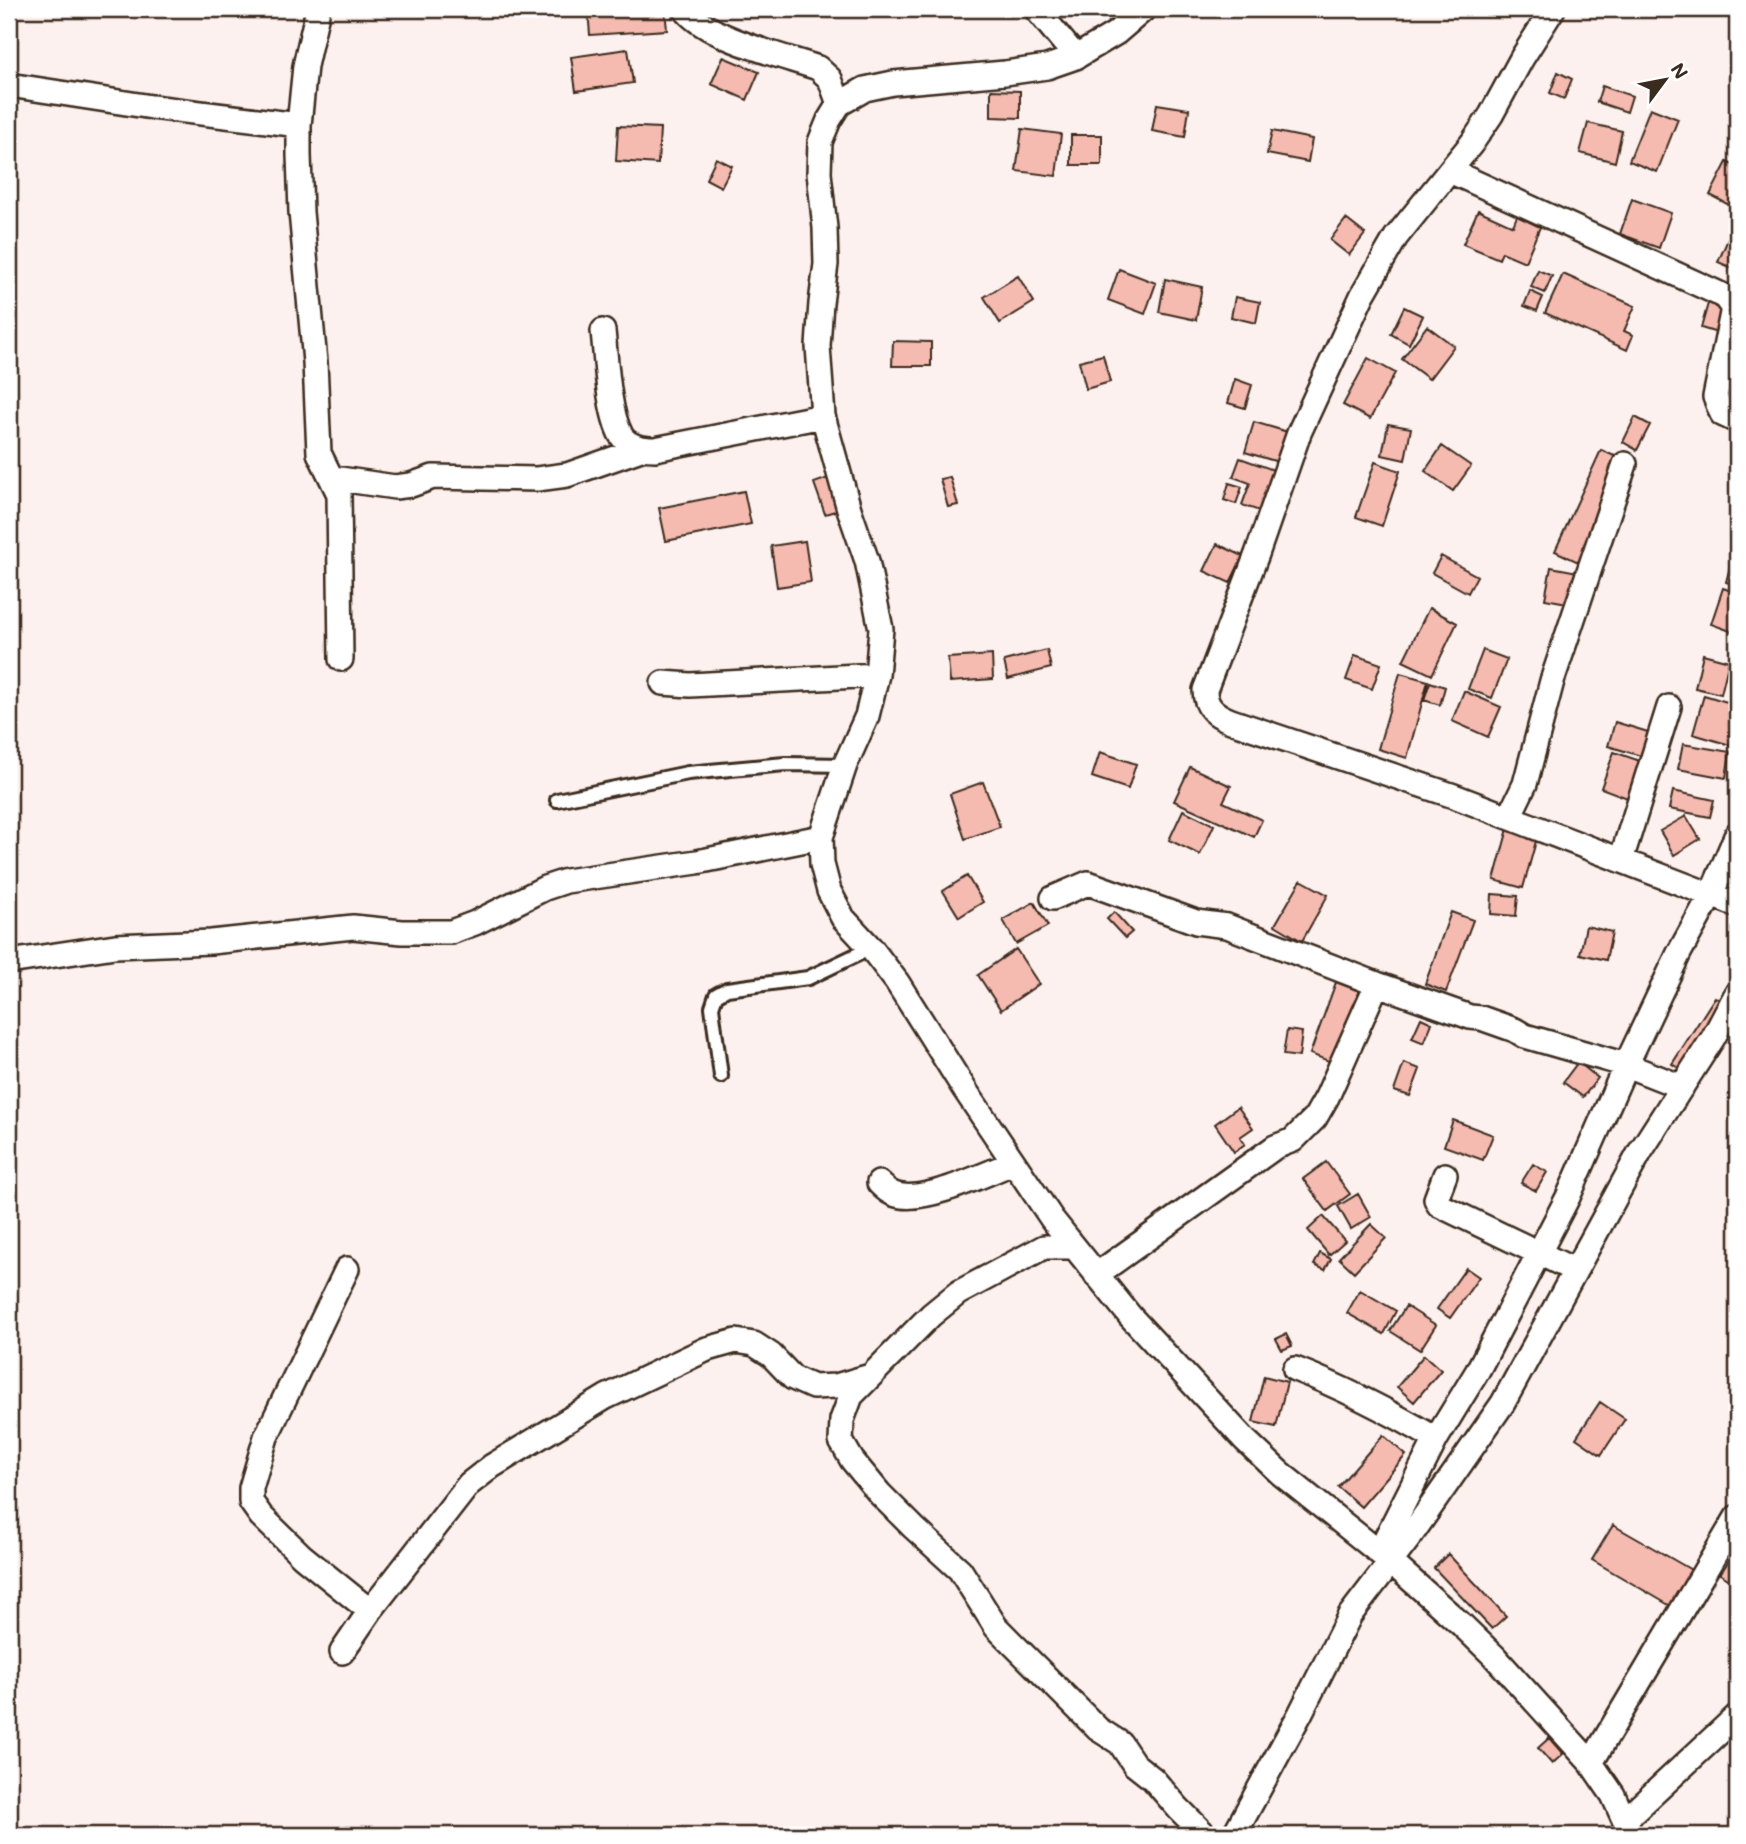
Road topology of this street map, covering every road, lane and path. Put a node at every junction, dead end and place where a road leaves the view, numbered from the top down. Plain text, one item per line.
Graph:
1 (318, 9) edge
2 (685, 9) edge
3 (1036, 9) edge
4 (1144, 9) edge
5 (1553, 9) edge
6 (1076, 57) junction
7 (9, 85) edge
8 (839, 104) junction
9 (299, 125) junction
10 (1450, 171) junction
11 (603, 331) dead end
12 (822, 416) junction
13 (1737, 421) edge
14 (641, 449) junction
15 (1625, 464) dead end
16 (333, 478) junction
17 (341, 659) dead end
18 (877, 676) junction
19 (663, 683) dead end
20 (1669, 707) dead end
21 (845, 765) junction
22 (557, 800) dead end
23 (1509, 817) junction
24 (1737, 834) edge
25 (821, 837) junction
26 (1621, 860) junction
27 (1711, 895) junction
28 (1054, 898) dead end
29 (1737, 905) edge
30 (871, 948) junction
31 (9, 962) edge
32 (1377, 984) junction
33 (1737, 993) edge
34 (1626, 1065) junction
35 (721, 1076) dead end
36 (1682, 1087) junction
37 (1013, 1163) junction
38 (1445, 1175) dead end
39 (879, 1183) dead end
40 (1052, 1219) junction
41 (1044, 1247) junction
42 (1073, 1247) junction
43 (1539, 1253) junction
44 (347, 1269) dead end
45 (1574, 1270) junction
46 (1096, 1275) junction
47 (1294, 1369) dead end
48 (868, 1377) junction
49 (1436, 1439) junction
50 (1737, 1517) edge
51 (1385, 1557) junction
52 (370, 1611) junction
53 (342, 1652) dead end
54 (1737, 1716) edge
55 (1591, 1763) junction
56 (1628, 1828) edge
57 (1236, 1831) edge
58 (1204, 1834) edge

1 - 9 street
2 - 8 street
3 - 6 street
4 - 6 street
5 - 10 street
6 - 8 street
7 - 9 street
8 - 12 street
9 - 16 street
10 - 13 street
10 - 23 street
11 - 14 street
12 - 14 street
12 - 18 street
14 - 16 street
15 - 23 street
16 - 17 street
18 - 19 street
18 - 21 street
20 - 26 street
21 - 22 lane
21 - 25 street
23 - 26 street
24 - 27 street
25 - 30 street
25 - 31 street
26 - 27 street
27 - 29 street
27 - 34 street
28 - 32 street
30 - 35 lane
30 - 37 street
32 - 34 street
32 - 46 street
33 - 36 street
34 - 36 street
34 - 43 street
36 - 45 street
37 - 39 street
37 - 40 street
38 - 43 street
40 - 41 street
40 - 42 street
41 - 42 street
41 - 48 street
42 - 46 street
43 - 45 street
43 - 49 street
44 - 52 street
45 - 51 street
46 - 51 street
47 - 49 street
48 - 52 street
48 - 58 street
49 - 51 street
50 - 55 street
51 - 55 street
51 - 57 street
52 - 53 street
54 - 56 street
55 - 56 street
57 - 58 street

